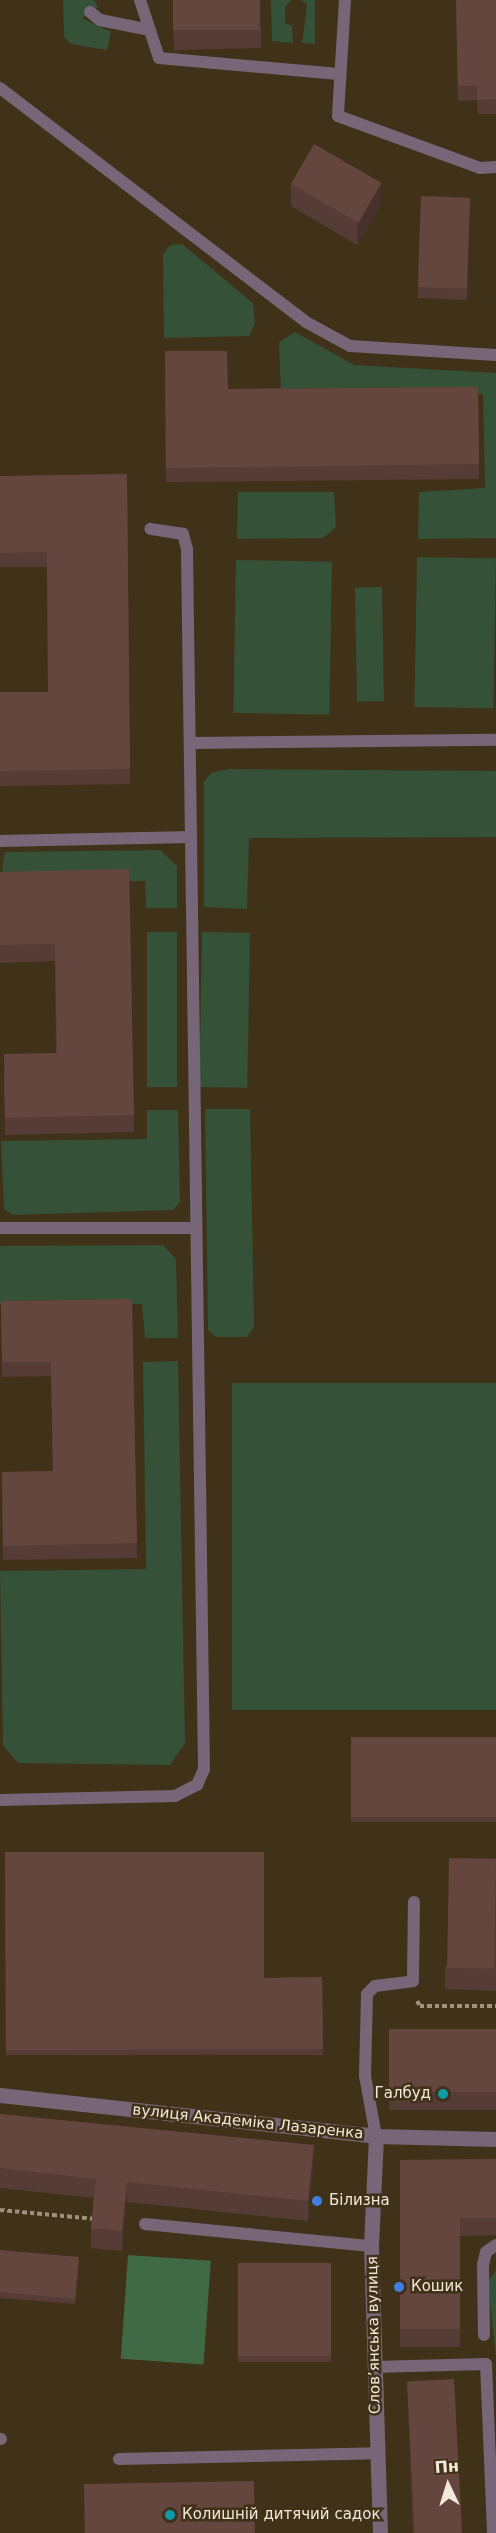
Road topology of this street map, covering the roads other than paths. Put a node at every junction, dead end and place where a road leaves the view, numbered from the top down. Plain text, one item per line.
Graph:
1 (140, 0) edge
2 (345, 0) edge
3 (90, 12) dead end
4 (150, 30) junction
5 (338, 74) junction
6 (0, 88) edge
7 (496, 168) edge
8 (496, 355) edge
9 (150, 529) dead end
10 (496, 740) edge
11 (193, 743) junction
12 (191, 837) junction
13 (0, 840) edge
14 (0, 1228) edge
15 (193, 1228) junction
16 (0, 1800) edge
17 (414, 1902) dead end
18 (0, 2095) edge
19 (376, 2136) junction
20 (496, 2139) edge
21 (145, 2224) dead end
22 (496, 2245) edge
23 (372, 2246) junction
24 (484, 2335) dead end
25 (374, 2367) junction
26 (491, 2379) edge
27 (377, 2453) junction
28 (119, 2459) dead end
29 (380, 2533) edge
30 (493, 2533) edge

1 - 4 lane
2 - 5 lane
3 - 4 lane
4 - 5 lane
5 - 7 lane
6 - 8 lane
9 - 11 lane
10 - 11 lane
11 - 12 lane
12 - 13 lane
12 - 15 lane
14 - 15 lane
15 - 16 lane
17 - 19 lane
18 - 19 street, вулиця Академіка Лазаренка
19 - 20 street, вулиця Академіка Лазаренка
19 - 23 street, Словʼянська вулиця
21 - 23 lane
22 - 24 lane
23 - 25 street, Словʼянська вулиця
25 - 26 lane
25 - 27 street, Словʼянська вулиця
26 - 30 lane
27 - 28 lane
27 - 29 street, Словʼянська вулиця

